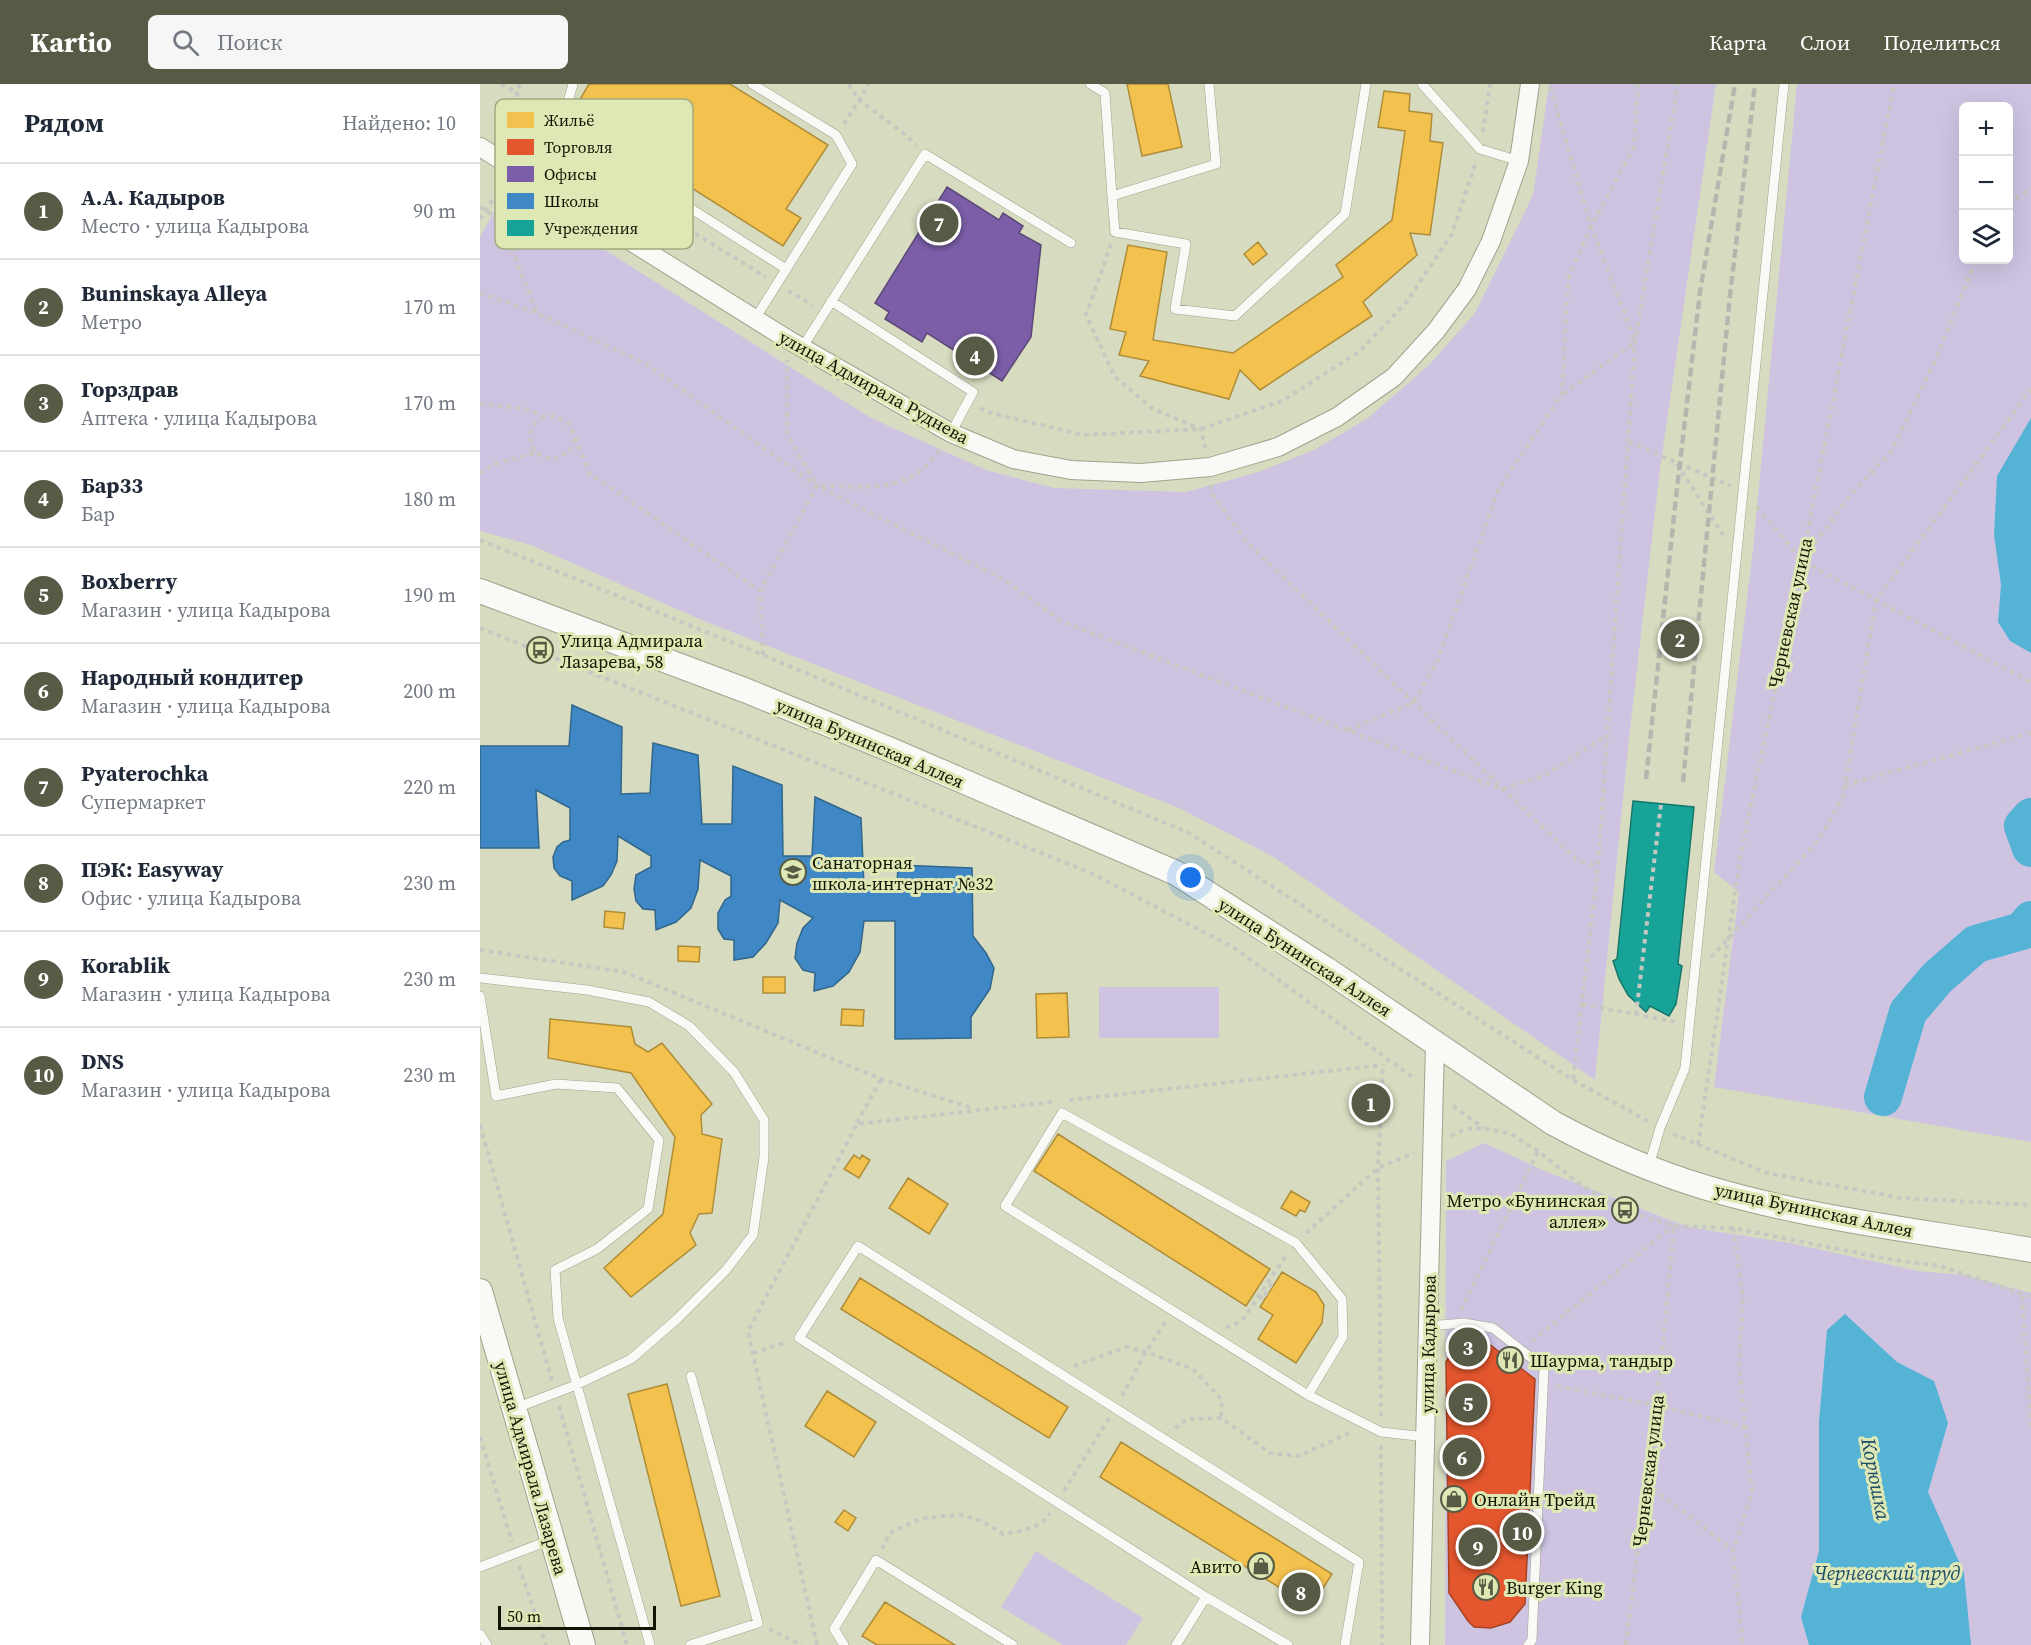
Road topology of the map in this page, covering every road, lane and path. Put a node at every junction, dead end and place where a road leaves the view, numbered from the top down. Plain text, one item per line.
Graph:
1 (501, 84) edge
2 (573, 84) edge
3 (752, 84) edge
4 (849, 84) edge
5 (869, 84) edge
6 (1090, 84) edge
7 (1209, 84) edge
8 (1366, 84) edge
9 (1422, 84) edge
10 (1490, 84) edge
11 (1530, 84) edge
12 (1549, 84) edge
13 (1638, 84) edge
14 (1678, 84) edge
15 (1784, 84) edge
16 (1894, 84) edge
17 (516, 92) dead end
18 (569, 99) edge
19 (859, 100) junction
20 (836, 135) junction
21 (480, 147) edge
22 (1480, 149) junction
23 (925, 154) junction
24 (495, 156) edge
25 (1519, 161) junction
26 (2031, 188) edge
27 (1112, 196) junction
28 (2013, 201) edge
29 (480, 207) edge
30 (693, 210) edge
31 (495, 218) edge
32 (1591, 226) junction
33 (693, 232) edge
34 (1115, 232) junction
35 (1071, 243) dead end
36 (511, 249) edge
37 (642, 249) edge
38 (1974, 264) edge
39 (786, 269) junction
40 (777, 284) junction
41 (480, 293) edge
42 (831, 301) junction
43 (824, 312) junction
44 (537, 313) junction
45 (755, 320) junction
46 (1635, 342) junction
47 (795, 344) junction
48 (2031, 389) edge
49 (1562, 394) junction
50 (968, 401) junction
51 (480, 404) edge
52 (544, 417) junction
53 (1201, 429) junction
54 (951, 433) junction
55 (574, 439) junction
56 (1629, 442) junction
57 (536, 453) junction
58 (1676, 462) junction
59 (1210, 467) junction
60 (480, 474) edge
61 (817, 486) junction
62 (1743, 491) junction
63 (480, 540) edge
64 (1736, 556) junction
65 (1802, 561) junction
66 (480, 591) edge
67 (760, 591) junction
68 (1876, 600) junction
69 (480, 628) edge
70 (764, 655) junction
71 (2031, 682) edge
72 (1413, 703) junction
73 (1348, 730) junction
74 (2031, 733) edge
75 (1608, 735) junction
76 (1845, 785) junction
77 (1502, 789) junction
78 (1661, 804) dead end
79 (1598, 865) junction
80 (1729, 937) junction
81 (480, 950) edge
82 (1694, 976) junction
83 (480, 978) edge
84 (480, 996) edge
85 (1582, 1004) junction
86 (1636, 1015) junction
87 (1689, 1025) junction
88 (1435, 1043) junction
89 (1382, 1065) junction
90 (881, 1079) junction
91 (976, 1110) junction
92 (857, 1124) junction
93 (1698, 1145) dead end
94 (1432, 1146) junction
95 (1538, 1151) junction
96 (1378, 1168) junction
97 (1648, 1168) junction
98 (1767, 1173) dead end
99 (2031, 1205) edge
100 (1674, 1226) junction
101 (1733, 1228) junction
102 (1296, 1243) junction
103 (2031, 1250) edge
104 (1273, 1286) dead end
105 (480, 1291) edge
106 (1258, 1296) junction
107 (2022, 1296) junction
108 (2031, 1297) edge
109 (1172, 1311) junction
110 (1454, 1323) junction
111 (1428, 1326) junction
112 (1204, 1330) junction
113 (800, 1338) junction
114 (1521, 1350) junction
115 (1146, 1352) junction
116 (753, 1353) junction
117 (1058, 1372) junction
118 (691, 1376) dead end
119 (1544, 1384) junction
120 (576, 1385) junction
121 (1308, 1395) junction
122 (1656, 1406) junction
123 (514, 1408) junction
124 (1115, 1408) junction
125 (1221, 1418) junction
126 (2031, 1426) edge
127 (1744, 1427) junction
128 (1381, 1432) junction
129 (1162, 1437) junction
130 (1426, 1437) junction
131 (1646, 1483) junction
132 (1057, 1503) junction
133 (552, 1539) junction
134 (1733, 1550) junction
135 (876, 1560) junction
136 (480, 1568) edge
137 (1206, 1598) junction
138 (758, 1623) junction
139 (480, 1634) edge
140 (487, 1645) edge
141 (583, 1645) edge
142 (650, 1645) edge
143 (690, 1645) edge
144 (802, 1645) edge
145 (817, 1645) edge
146 (844, 1645) edge
147 (1013, 1645) edge
148 (1176, 1645) edge
149 (1288, 1645) edge
150 (1345, 1645) edge
151 (1382, 1645) edge
152 (1420, 1645) edge
153 (1528, 1645) edge
154 (1626, 1645) edge
155 (1743, 1645) edge

1 - 17 path
2 - 18 lane
3 - 20 lane
4 - 19 path
5 - 19 path
6 - 27 lane
7 - 27 lane
8 - 34 lane
9 - 22 lane
10 - 22 path
11 - 25 street, улица Адмирала Руднева
12 - 32 path
13 - 32 path
14 - 46 path
15 - 62 lane
16 - 65 path, Черневская улица
19 - 20 path
19 - 23 path
20 - 39 lane
21 - 24 street, улица Адмирала Руднева
22 - 25 lane
22 - 53 path
23 - 35 lane
23 - 42 lane
25 - 59 street, улица Адмирала Руднева
26 - 28 path
27 - 34 lane
29 - 31 path
30 - 39 lane
32 - 46 path
32 - 49 path
33 - 40 path
34 - 53 path
36 - 44 path
37 - 45 street, улица Адмирала Руднева
38 - 65 path
39 - 40 lane
40 - 43 path
40 - 45 lane
41 - 44 path
42 - 43 lane
42 - 50 lane
43 - 47 lane
44 - 61 path
45 - 47 street, улица Адмирала Руднева
46 - 49 path
46 - 56 path
47 - 54 street, улица Адмирала Руднева
47 - 61 path
48 - 68 path
49 - 72 path
50 - 53 path
50 - 54 lane
51 - 52 path
52 - 55 path
52 - 57 path
53 - 59 path
54 - 59 street, улица Адмирала Руднева
54 - 61 path
55 - 57 path
55 - 67 path
56 - 58 path
56 - 75 path
57 - 60 path
58 - 62 path
58 - 64 path
59 - 72 path
61 - 67 path
61 - 73 path
62 - 64 lane
62 - 65 path
63 - 70 path
64 - 82 lane
65 - 68 path
65 - 80 path, Черневская улица
66 - 88 street, улица Бунинская Аллея
67 - 70 path
68 - 71 path
68 - 76 path
69 - 89 path
70 - 85 path
72 - 73 path
72 - 77 path
73 - 77 path
74 - 76 path
75 - 77 path
75 - 79 path
76 - 80 path
77 - 79 path
78 - 86 path
79 - 85 path
80 - 82 path
80 - 93 path, Черневская улица
81 - 90 path
82 - 87 lane
83 - 120 lane
84 - 120 lane
85 - 86 path
86 - 87 path
87 - 97 lane
88 - 94 street, улица Кадырова
88 - 97 street, улица Бунинская Аллея
89 - 91 path
89 - 96 path
90 - 91 path
90 - 92 path
91 - 92 path
92 - 116 path
94 - 95 path
94 - 96 path
94 - 111 street, улица Кадырова
95 - 100 path
95 - 110 path
96 - 102 path
96 - 128 path
97 - 103 street, улица Бунинская Аллея
98 - 99 path
100 - 101 path
100 - 114 path
100 - 122 path, Черневская улица
101 - 107 path
101 - 127 path
102 - 106 path
102 - 109 lane
102 - 121 lane
104 - 106 path
105 - 123 street, улица Адмирала Лазарева
106 - 112 path
107 - 108 path
107 - 126 path
109 - 112 lane
109 - 115 path
110 - 111 lane
110 - 114 lane
111 - 130 street, улица Кадырова
112 - 121 lane
113 - 116 path
113 - 117 lane
113 - 132 lane
114 - 119 lane
115 - 117 path
115 - 124 path
115 - 125 path
116 - 145 path
117 - 124 lane
118 - 138 lane
119 - 122 path
119 - 153 lane
120 - 123 lane
120 - 142 lane
121 - 128 lane
122 - 127 path
122 - 131 path, Черневская улица
123 - 133 street, улица Адмирала Лазарева
124 - 129 lane
124 - 132 path
125 - 128 path
125 - 129 path
127 - 134 path
128 - 130 lane
128 - 151 path
129 - 150 lane
130 - 152 street, улица Кадырова
131 - 134 path
131 - 154 path, Черневская улица
132 - 135 path
132 - 137 lane
133 - 136 lane
133 - 141 street, улица Адмирала Лазарева
134 - 155 path
135 - 146 lane
135 - 147 lane
137 - 148 lane
137 - 149 lane
138 - 143 lane
138 - 144 path
139 - 140 lane

